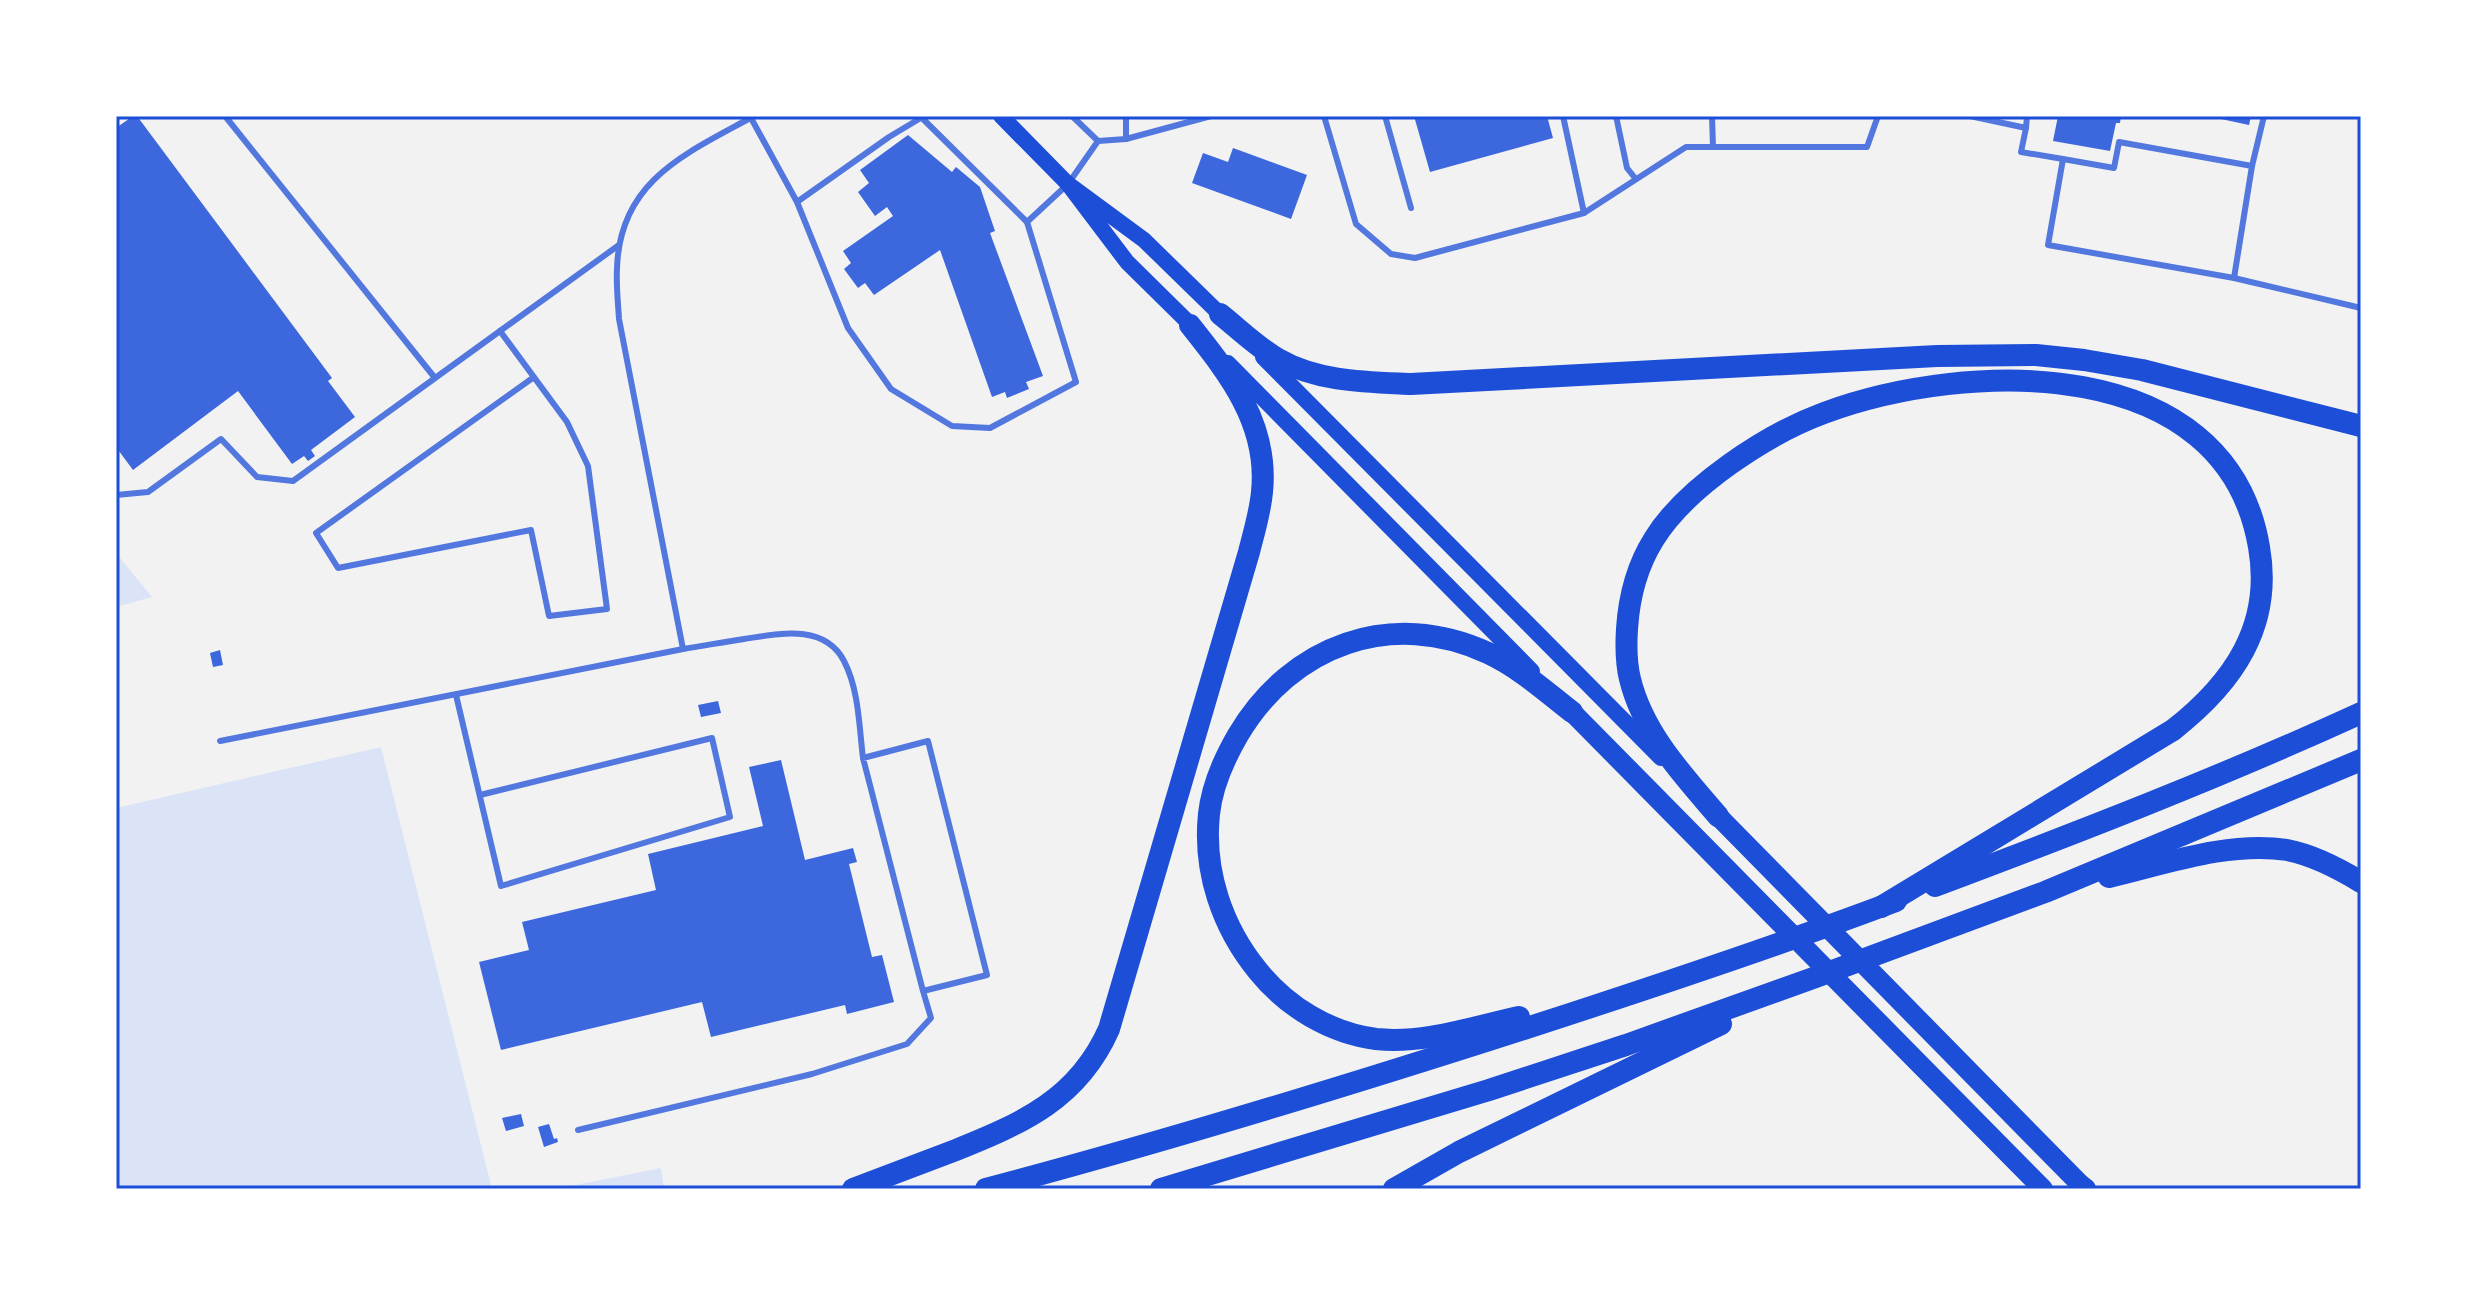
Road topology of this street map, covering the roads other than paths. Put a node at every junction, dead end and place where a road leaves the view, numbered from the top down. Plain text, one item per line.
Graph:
1 (225, 116) edge
2 (1001, 116) edge
3 (1072, 116) edge
4 (1126, 116) edge
5 (1211, 116) edge
6 (1324, 116) edge
7 (1385, 116) edge
8 (1563, 116) edge
9 (1616, 116) edge
10 (1712, 116) edge
11 (1878, 116) edge
12 (1970, 116) edge
13 (2027, 116) edge
14 (2264, 116) edge
15 (752, 117) edge
16 (923, 117) edge
17 (739, 120) edge
18 (2026, 128) junction
19 (1126, 139) junction
20 (1098, 141) junction
21 (1713, 147) junction
22 (2063, 159) junction
23 (2252, 166) junction
24 (1635, 178) junction
25 (1068, 184) junction
26 (797, 202) junction
27 (1411, 208) dead end
28 (1584, 213) junction
29 (1027, 222) junction
30 (619, 245) junction
31 (2234, 278) junction
32 (2361, 308) edge
33 (1220, 314) junction
34 (1190, 325) junction
35 (500, 331) junction
36 (534, 377) junction
37 (435, 378) junction
38 (2361, 426) edge
39 (116, 495) edge
40 (683, 649) junction
41 (456, 695) junction
42 (1572, 712) junction
43 (2361, 713) edge
44 (220, 741) dead end
45 (863, 758) junction
46 (2361, 760) edge
47 (480, 795) junction
48 (1718, 816) junction
49 (2361, 882) edge
50 (2045, 892) junction
51 (1881, 907) junction
52 (1816, 977) junction
53 (1653, 987) junction
54 (923, 991) junction
55 (578, 1130) dead end
56 (2084, 1188) edge
57 (853, 1189) edge
58 (986, 1189) edge
59 (1161, 1189) edge
60 (1394, 1189) edge
61 (2043, 1189) edge

1 - 37 lane
2 - 25 main road
3 - 20 lane
4 - 19 lane
5 - 19 lane
6 - 28 lane
7 - 27 lane
8 - 28 lane
9 - 24 lane
10 - 21 lane
11 - 21 lane
12 - 18 lane
13 - 18 lane
14 - 23 lane
15 - 17 lane
15 - 26 lane
16 - 26 lane
16 - 29 lane
17 - 30 lane
18 - 22 lane
19 - 20 lane
20 - 25 lane
21 - 24 lane
22 - 23 lane
22 - 31 lane
23 - 31 lane
24 - 28 lane
25 - 29 lane
25 - 33 main road
25 - 34 main road
26 - 29 lane
30 - 35 lane
30 - 40 lane
31 - 32 lane
33 - 38 highway
33 - 48 main road
34 - 42 main road
34 - 57 highway
35 - 36 lane
35 - 37 lane
36 - 36 lane
37 - 39 lane
40 - 41 lane
40 - 45 lane
41 - 44 lane
41 - 47 lane
42 - 53 highway
42 - 61 highway
43 - 51 highway
45 - 54 lane
45 - 54 lane
46 - 50 highway
47 - 47 lane
48 - 51 highway
48 - 56 highway
49 - 50 highway
50 - 52 highway
51 - 53 highway
52 - 59 highway
52 - 60 highway
53 - 58 highway
54 - 55 lane

